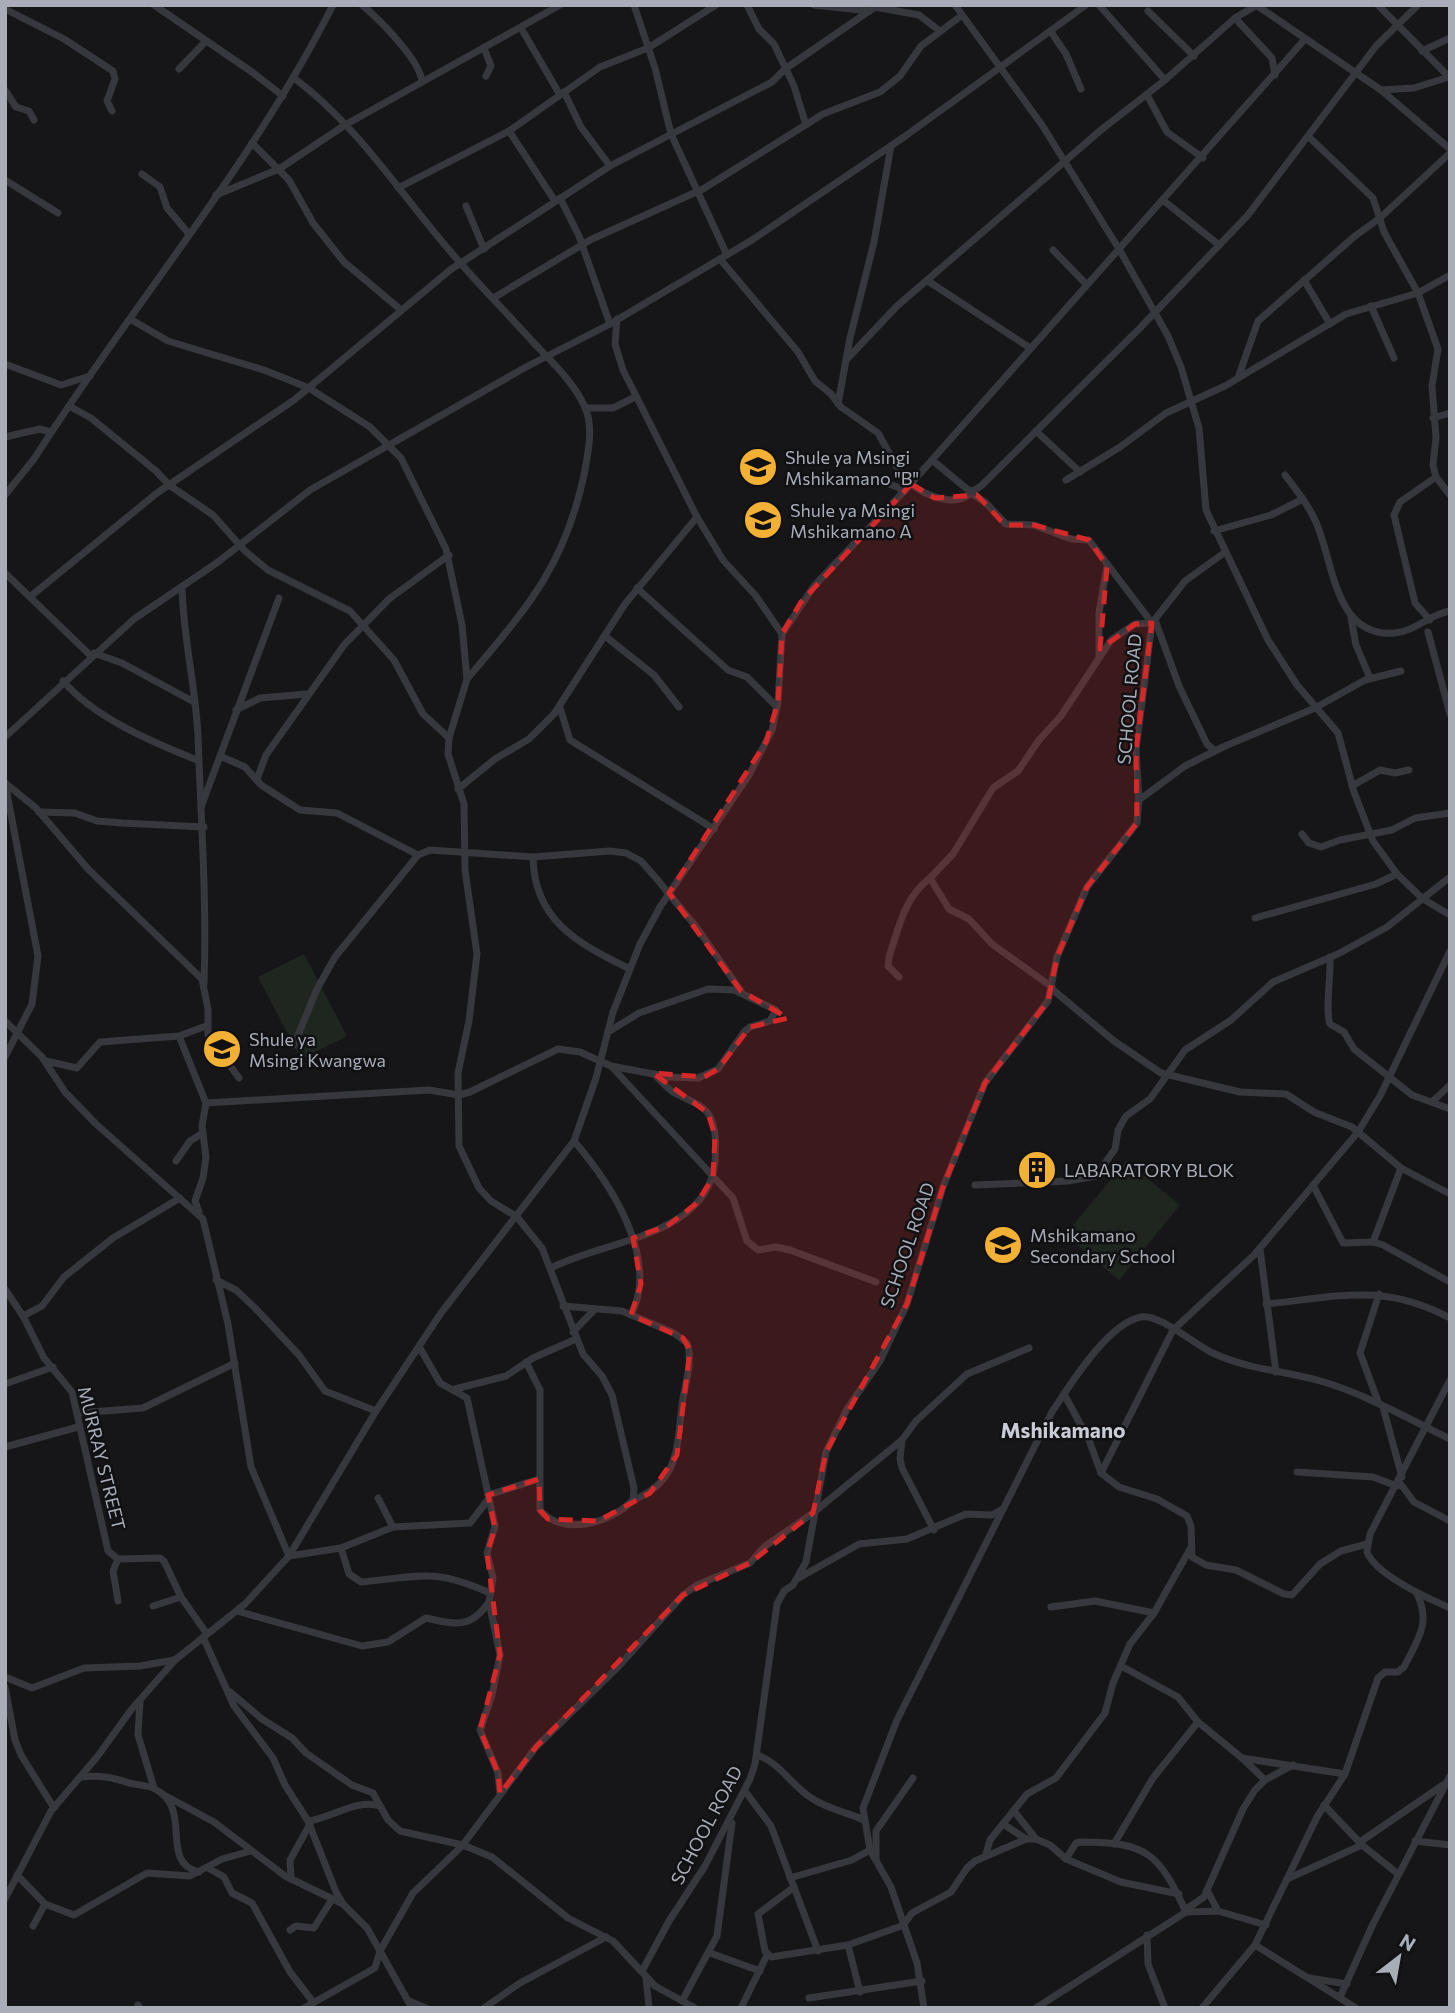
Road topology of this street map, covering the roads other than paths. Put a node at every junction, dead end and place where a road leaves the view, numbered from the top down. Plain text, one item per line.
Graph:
1 (154, 5) edge
2 (333, 5) edge
3 (362, 5) edge
4 (634, 5) edge
5 (716, 5) edge
6 (747, 5) edge
7 (814, 5) edge
8 (1087, 5) edge
9 (1099, 5) edge
10 (1257, 5) edge
11 (1378, 5) edge
12 (1418, 5) edge
13 (558, 6) edge
14 (956, 6) edge
15 (874, 8) edge
16 (5, 9) edge
17 (1148, 11) dead end
18 (961, 16) junction
19 (1235, 18) junction
20 (1396, 25) junction
21 (522, 28) junction
22 (940, 31) junction
23 (1051, 32) junction
24 (1450, 38) edge
25 (1305, 39) junction
26 (206, 41) junction
27 (648, 47) junction
28 (484, 48) junction
29 (1422, 51) junction
30 (1194, 56) junction
31 (1000, 65) junction
32 (179, 69) dead end
33 (785, 69) junction
34 (1356, 73) junction
35 (1275, 75) junction
36 (486, 76) dead end
37 (294, 78) junction
38 (1449, 78) edge
39 (422, 80) junction
40 (1165, 80) junction
41 (1081, 89) dead end
42 (5, 90) edge
43 (1381, 90) junction
44 (562, 94) junction
45 (1147, 95) junction
46 (283, 96) junction
47 (112, 111) dead end
48 (34, 120) dead end
49 (345, 125) junction
50 (806, 125) junction
51 (509, 131) junction
52 (671, 134) junction
53 (1309, 137) junction
54 (252, 143) junction
55 (891, 145) junction
56 (1450, 151) edge
57 (1203, 158) junction
58 (1064, 163) junction
59 (610, 166) junction
60 (279, 169) junction
61 (142, 174) dead end
62 (5, 180) edge
63 (398, 188) junction
64 (697, 192) junction
65 (216, 195) junction
66 (558, 200) junction
67 (1164, 201) junction
68 (466, 206) dead end
69 (58, 214) dead end
70 (1380, 218) junction
71 (189, 234) junction
72 (582, 245) junction
73 (1219, 245) junction
74 (484, 249) junction
75 (1119, 249) junction
76 (1053, 250) dead end
77 (723, 257) junction
78 (462, 263) junction
79 (1450, 275) edge
80 (1304, 280) junction
81 (928, 281) junction
82 (1086, 284) junction
83 (1418, 293) junction
84 (495, 297) junction
85 (1371, 306) junction
86 (401, 310) junction
87 (1154, 311) junction
88 (130, 319) junction
89 (613, 322) junction
90 (1330, 324) junction
91 (1030, 348) junction
92 (547, 356) junction
93 (1394, 358) dead end
94 (847, 359) junction
95 (5, 363) edge
96 (90, 376) junction
97 (1238, 378) junction
98 (309, 388) junction
99 (635, 397) junction
100 (1192, 402) junction
101 (838, 404) junction
102 (69, 406) junction
103 (585, 408) junction
104 (1450, 413) edge
105 (1433, 418) junction
106 (1036, 431) junction
107 (51, 432) junction
108 (5, 437) edge
109 (390, 445) junction
110 (932, 460) junction
111 (1080, 472) junction
112 (1285, 475) dead end
113 (1436, 477) junction
114 (831, 480) dead end
115 (1066, 480) dead end
116 (169, 485) junction
117 (908, 487) junction
118 (973, 492) junction
119 (5, 495) edge
120 (1450, 495) edge
121 (1303, 499) junction
122 (697, 517) junction
123 (1214, 531) junction
124 (241, 545) junction
125 (1224, 553) junction
126 (449, 555) junction
127 (1107, 566) junction
128 (5, 573) edge
129 (182, 587) junction
130 (637, 587) junction
131 (31, 596) junction
132 (279, 598) dead end
133 (1450, 611) edge
134 (1351, 618) junction
135 (1430, 620) junction
136 (1153, 622) junction
137 (363, 624) junction
138 (1428, 632) dead end
139 (782, 634) junction
140 (606, 636) junction
141 (93, 655) junction
142 (1099, 656) junction
143 (1401, 671) dead end
144 (1370, 678) junction
145 (467, 679) junction
146 (63, 681) junction
147 (307, 694) junction
148 (194, 702) junction
149 (679, 707) dead end
150 (777, 707) junction
151 (560, 708) junction
152 (1315, 708) junction
153 (236, 710) junction
154 (1450, 714) edge
155 (5, 737) edge
156 (449, 738) junction
157 (1215, 751) junction
158 (222, 757) junction
159 (197, 760) junction
160 (1409, 770) dead end
161 (257, 779) junction
162 (5, 783) edge
163 (1352, 786) junction
164 (458, 789) junction
165 (1139, 800) junction
166 (201, 808) junction
167 (39, 812) junction
168 (1450, 813) edge
169 (204, 827) junction
170 (714, 829) junction
171 (1302, 834) dead end
172 (1370, 835) junction
173 (464, 852) junction
174 (418, 855) junction
175 (533, 857) junction
176 (1397, 874) junction
177 (1450, 877) edge
178 (930, 878) junction
179 (669, 893) junction
180 (1423, 899) junction
181 (1450, 915) edge
182 (1255, 918) dead end
183 (1449, 954) edge
184 (1330, 957) junction
185 (628, 968) junction
186 (899, 977) dead end
187 (204, 984) junction
188 (1052, 988) junction
189 (744, 994) junction
190 (5, 1021) edge
191 (206, 1026) junction
192 (608, 1032) junction
193 (17, 1033) junction
194 (179, 1036) junction
195 (294, 1045) dead end
196 (5, 1057) edge
197 (46, 1061) junction
198 (600, 1062) junction
199 (611, 1066) junction
200 (653, 1073) junction
201 (1165, 1075) junction
202 (1389, 1077) junction
203 (239, 1078) dead end
204 (1450, 1085) edge
205 (459, 1095) junction
206 (1433, 1101) junction
207 (206, 1102) junction
208 (1450, 1109) edge
209 (1359, 1132) junction
210 (203, 1133) junction
211 (574, 1142) junction
212 (176, 1161) dead end
213 (1401, 1168) junction
214 (713, 1177) junction
215 (975, 1185) dead end
216 (1313, 1185) junction
217 (1450, 1194) edge
218 (180, 1198) junction
219 (200, 1216) junction
220 (517, 1217) junction
221 (633, 1238) junction
222 (1373, 1242) junction
223 (1260, 1248) junction
224 (551, 1269) junction
225 (216, 1280) junction
226 (876, 1282) dead end
227 (1450, 1282) edge
228 (5, 1289) edge
229 (1379, 1294) junction
230 (1266, 1304) junction
231 (564, 1306) junction
232 (594, 1310) junction
233 (631, 1315) junction
234 (23, 1316) junction
235 (1450, 1318) edge
236 (1173, 1330) junction
237 (575, 1336) junction
238 (419, 1348) junction
239 (1029, 1348) dead end
240 (526, 1362) junction
241 (235, 1363) junction
242 (53, 1367) junction
243 (1276, 1372) junction
244 (1450, 1380) edge
245 (5, 1384) edge
246 (455, 1389) junction
247 (1064, 1394) junction
248 (1381, 1405) junction
249 (376, 1411) junction
250 (78, 1413) junction
251 (78, 1427) junction
252 (1427, 1427) junction
253 (1450, 1438) edge
254 (902, 1440) junction
255 (5, 1447) edge
256 (1297, 1472) dead end
257 (1101, 1473) junction
258 (539, 1479) junction
259 (1399, 1482) junction
260 (378, 1497) dead end
261 (488, 1498) junction
262 (633, 1500) junction
263 (1004, 1508) junction
264 (813, 1513) junction
265 (1450, 1521) edge
266 (393, 1527) junction
267 (934, 1530) junction
268 (1367, 1544) junction
269 (341, 1548) junction
270 (1191, 1548) junction
271 (289, 1556) junction
272 (118, 1559) junction
273 (797, 1580) junction
274 (1416, 1592) junction
275 (490, 1593) junction
276 (181, 1597) junction
277 (118, 1601) dead end
278 (489, 1602) junction
279 (153, 1606) dead end
280 (1051, 1607) dead end
281 (1450, 1608) edge
282 (237, 1611) junction
283 (1154, 1613) junction
284 (205, 1636) junction
285 (175, 1660) junction
286 (1121, 1666) junction
287 (5, 1677) edge
288 (5, 1687) edge
289 (230, 1692) junction
290 (140, 1700) junction
291 (1198, 1722) junction
292 (757, 1755) junction
293 (1242, 1758) junction
294 (1293, 1765) junction
295 (1345, 1773) junction
296 (81, 1777) junction
297 (913, 1778) dead end
298 (1265, 1780) junction
299 (1448, 1780) edge
300 (154, 1788) junction
301 (744, 1791) junction
302 (500, 1794) junction
303 (164, 1796) junction
304 (1324, 1805) junction
305 (380, 1806) junction
306 (54, 1808) junction
307 (1014, 1811) junction
308 (733, 1813) junction
309 (864, 1820) junction
310 (309, 1823) junction
311 (1003, 1824) junction
312 (1026, 1839) junction
313 (1036, 1839) junction
314 (1415, 1841) junction
315 (1361, 1843) junction
316 (1114, 1844) junction
317 (463, 1845) junction
318 (1450, 1845) edge
319 (870, 1850) junction
320 (251, 1851) junction
321 (986, 1854) junction
322 (1066, 1858) junction
323 (877, 1863) junction
324 (208, 1868) junction
325 (199, 1872) junction
326 (1398, 1874) junction
327 (17, 1875) junction
328 (790, 1878) junction
329 (291, 1879) junction
330 (1287, 1879) junction
331 (794, 1887) junction
332 (1207, 1890) junction
333 (1179, 1894) junction
334 (5, 1899) edge
335 (332, 1899) junction
336 (45, 1904) junction
337 (343, 1904) junction
338 (1186, 1911) junction
339 (1218, 1911) junction
340 (904, 1925) junction
341 (1266, 1925) junction
342 (33, 1926) dead end
343 (290, 1930) dead end
344 (1147, 1935) junction
345 (606, 1937) junction
346 (848, 1945) junction
347 (1255, 1945) junction
348 (380, 1951) junction
349 (818, 1951) junction
350 (710, 1953) junction
351 (767, 1955) junction
352 (375, 1968) junction
353 (760, 1971) junction
354 (393, 1974) junction
355 (644, 1974) junction
356 (1305, 1977) junction
357 (922, 1981) junction
358 (1347, 1984) junction
359 (860, 1992) junction
360 (1340, 1997) junction
361 (809, 1998) dead end
362 (682, 2001) junction
363 (313, 2002) junction
364 (411, 2004) edge
365 (304, 2008) edge
366 (426, 2008) edge
367 (484, 2008) edge
368 (649, 2008) edge
369 (695, 2008) edge
370 (741, 2008) edge
371 (924, 2008) edge
372 (1037, 2008) edge
373 (1165, 2008) edge
374 (1202, 2008) edge
375 (1356, 2008) edge

1 - 26 street
2 - 37 street
3 - 39 street
4 - 27 street
5 - 27 street
6 - 33 street
7 - 15 street
8 - 23 street
9 - 40 street
10 - 19 street
10 - 25 street
11 - 20 street
12 - 20 street
13 - 21 street
14 - 18 street
15 - 22 street
15 - 33 street
16 - 47 street
17 - 30 street
18 - 22 street
18 - 31 street
19 - 30 street
19 - 35 street
20 - 29 street
20 - 34 street
21 - 28 street
21 - 44 street
22 - 50 street
23 - 31 street
23 - 41 street
24 - 29 street
25 - 34 street
25 - 35 street
26 - 32 street
26 - 46 street
27 - 44 street
27 - 52 street
28 - 36 street
28 - 39 street
29 - 38 street
30 - 40 street
31 - 55 street
31 - 58 street
33 - 50 street
33 - 52 street
34 - 43 street
34 - 53 street
35 - 57 street
37 - 46 street
37 - 49 street
38 - 43 street
39 - 49 street
40 - 45 street
42 - 48 street
43 - 56 street
44 - 51 street
44 - 59 street
45 - 57 street
45 - 58 street
46 - 54 street
49 - 60 street
49 - 63 street
50 - 64 street
51 - 63 street
51 - 66 street
52 - 59 street
52 - 64 street
53 - 70 street
53 - 73 street
54 - 60 street
54 - 65 street
55 - 77 street
55 - 94 street
56 - 70 street
57 - 67 street
58 - 75 street
58 - 81 street
59 - 66 street
60 - 65 street
60 - 86 street
61 - 71 street
62 - 69 street
63 - 78 street
64 - 72 street
64 - 77 street
65 - 71 street
66 - 72 street
66 - 74 street
67 - 73 street
67 - 75 street
68 - 74 street
70 - 80 street
70 - 83 street
71 - 88 street
72 - 84 street
72 - 89 street
73 - 87 street
74 - 78 street
75 - 82 street
75 - 87 street
76 - 82 street
77 - 89 street
77 - 101 street
78 - 84 street
78 - 86 street
79 - 83 street
80 - 90 street
80 - 97 street
81 - 91 street
81 - 94 street
82 - 91 street
83 - 85 street
83 - 105 street
84 - 92 street
85 - 90 street
85 - 93 street
86 - 98 street
87 - 100 street
87 - 106 street
88 - 96 street
88 - 98 street
89 - 92 street
89 - 99 street
90 - 97 street
91 - 110 street
92 - 103 street
92 - 109 street
94 - 101 street
95 - 96 street
96 - 102 street
97 - 100 street
98 - 109 street
98 - 116 street
99 - 103 street
99 - 122 street
100 - 111 street
100 - 123 street
101 - 117 street
102 - 107 street
102 - 116 street
103 - 145 street
104 - 105 street
105 - 113 street
106 - 111 street
106 - 118 street
107 - 108 street
107 - 119 street
109 - 124 street
109 - 126 street
110 - 117 street
110 - 118 street
111 - 115 street
112 - 121 street
113 - 120 street
113 - 135 street
114 - 117 street
116 - 124 street
116 - 131 street
117 - 118 street
117 - 139 street
118 - 127 street
121 - 123 street
121 - 134 street
122 - 130 street
122 - 139 street
123 - 125 street
124 - 129 street
124 - 137 street
125 - 136 street, SCHOOL ROAD
125 - 152 street
126 - 137 street
126 - 145 street
127 - 136 street
127 - 142 street
128 - 131 street
129 - 141 street
129 - 148 street
130 - 140 street
130 - 150 street
131 - 141 street
132 - 153 street
133 - 135 street
134 - 135 street
134 - 144 street
136 - 142 street
136 - 157 street
136 - 165 street, SCHOOL ROAD
137 - 147 street
137 - 156 street
138 - 154 street
139 - 150 street
140 - 149 street
140 - 151 street
141 - 146 street
141 - 148 street
142 - 178 street
143 - 144 street
144 - 152 street
145 - 156 street
146 - 155 street
146 - 159 street
147 - 153 street
147 - 161 street
148 - 159 street
150 - 170 street
151 - 164 street
151 - 170 street
152 - 157 street
152 - 163 street
153 - 158 street
156 - 164 street
157 - 165 street
158 - 161 street
158 - 166 street
159 - 166 street
160 - 163 street
161 - 174 street
162 - 167 street
162 - 193 street
163 - 172 street
164 - 173 street
165 - 188 street, SCHOOL ROAD
166 - 169 street
167 - 169 street
167 - 187 street
168 - 172 street
169 - 187 street
170 - 179 street
171 - 172 street
172 - 176 street
173 - 174 street
173 - 175 street
173 - 205 street
174 - 195 street
175 - 179 street
175 - 185 street
176 - 180 street
176 - 182 street
177 - 180 street
178 - 186 street
178 - 188 street
179 - 185 street
179 - 189 street
180 - 181 street
180 - 184 street
183 - 202 street
184 - 201 street
184 - 202 street
185 - 192 street
187 - 191 street
188 - 201 street
188 - 264 street, SCHOOL ROAD
189 - 192 street
189 - 200 street
190 - 193 street
191 - 194 street
191 - 203 street
192 - 198 street
193 - 196 street
193 - 197 street
194 - 197 street
194 - 207 street
197 - 218 street
198 - 199 street
198 - 205 street
198 - 211 street
199 - 200 street
199 - 214 street
200 - 214 street
201 - 209 street
201 - 215 street
202 - 206 street
202 - 209 street
204 - 206 street
205 - 207 street
205 - 220 street
206 - 208 street
207 - 210 street
209 - 213 street
209 - 216 street
210 - 212 street
210 - 219 street
211 - 220 street
211 - 221 street
213 - 217 street
213 - 222 street
214 - 221 street
214 - 226 street
216 - 222 street
216 - 223 street
218 - 219 street
218 - 234 street
219 - 225 street
220 - 224 street
220 - 238 street
221 - 224 street
221 - 233 street
222 - 227 street
223 - 230 street
223 - 236 street
224 - 231 street
225 - 241 street
225 - 249 street
228 - 234 street, MURRAY STREET
229 - 230 street
229 - 235 street
229 - 248 street
230 - 243 street
231 - 232 street
231 - 237 street
232 - 233 street
232 - 237 street
233 - 262 street
234 - 242 street, MURRAY STREET
236 - 243 street
236 - 247 street
236 - 257 street
237 - 240 street
237 - 262 street
238 - 246 street
238 - 249 street
239 - 254 street
240 - 246 street
240 - 258 street
241 - 250 street
241 - 271 street
242 - 245 street
242 - 250 street, MURRAY STREET
243 - 248 street
244 - 252 street
246 - 261 street
247 - 257 street
247 - 263 street
248 - 252 street
248 - 259 street
249 - 271 street
250 - 251 street, MURRAY STREET
251 - 255 street
251 - 272 street, MURRAY STREET
252 - 253 street
252 - 259 street
254 - 264 street
254 - 267 street
256 - 259 street
257 - 270 street
258 - 261 street
258 - 262 street
259 - 265 street
259 - 268 street
260 - 266 street
261 - 266 street
261 - 275 street
263 - 267 street
263 - 309 street
264 - 273 street, SCHOOL ROAD
264 - 302 street
266 - 269 street
267 - 273 street
268 - 270 street
268 - 274 street
269 - 271 street
269 - 275 street
270 - 283 street
271 - 282 street
272 - 276 street
272 - 277 street
273 - 292 street, SCHOOL ROAD
274 - 281 street
274 - 295 street
275 - 278 street
276 - 279 street
276 - 284 street
278 - 282 street
278 - 302 street
280 - 283 street
282 - 284 street
283 - 286 street
284 - 285 street
284 - 289 street
285 - 287 street
285 - 290 street
286 - 291 street
286 - 307 street
288 - 306 street
289 - 305 street
289 - 310 street
290 - 296 street
290 - 300 street
291 - 293 street
291 - 316 street
292 - 301 street, SCHOOL ROAD
292 - 309 street
293 - 294 street
293 - 298 street
294 - 295 street
294 - 298 street
295 - 304 street
296 - 300 street
296 - 306 street
297 - 323 street
298 - 332 street
299 - 314 street
299 - 315 street
300 - 303 street
301 - 308 street, SCHOOL ROAD
301 - 328 street
302 - 317 street
303 - 320 street
303 - 325 street
304 - 315 street
304 - 330 street
305 - 310 street
305 - 317 street
306 - 327 street
307 - 311 street
307 - 313 street
308 - 350 street
308 - 355 street, SCHOOL ROAD
309 - 319 street
310 - 329 street
310 - 337 street
311 - 312 street
311 - 321 street
312 - 313 street
312 - 321 street
313 - 322 street
314 - 318 street
314 - 326 street
315 - 326 street
315 - 330 street
316 - 322 street
316 - 333 street
317 - 345 street
317 - 348 street
319 - 323 street
319 - 328 street
320 - 324 street
320 - 329 street
321 - 340 street
322 - 333 street
323 - 340 street
324 - 325 street
324 - 363 street
325 - 336 street
326 - 358 street
327 - 334 street
327 - 336 street
328 - 331 street
329 - 335 street
330 - 341 street
331 - 349 street
331 - 351 street
332 - 338 street
332 - 339 street
333 - 338 street
335 - 337 street
335 - 343 street
336 - 342 street
337 - 348 street
338 - 339 street
338 - 344 street
339 - 341 street
340 - 346 street
340 - 357 street
341 - 347 street
344 - 372 street
344 - 373 street
345 - 355 street
345 - 367 street
346 - 349 street
346 - 359 street
347 - 356 street
347 - 374 street
348 - 352 street
348 - 354 street
349 - 351 street
350 - 353 street
350 - 362 street
351 - 353 street
352 - 354 street
352 - 363 street
353 - 370 street
354 - 364 street
355 - 362 street
355 - 368 street
356 - 358 street
356 - 360 street
357 - 359 street
357 - 371 street
358 - 360 street
359 - 361 street
360 - 375 street
362 - 369 street
363 - 365 street
364 - 366 street

